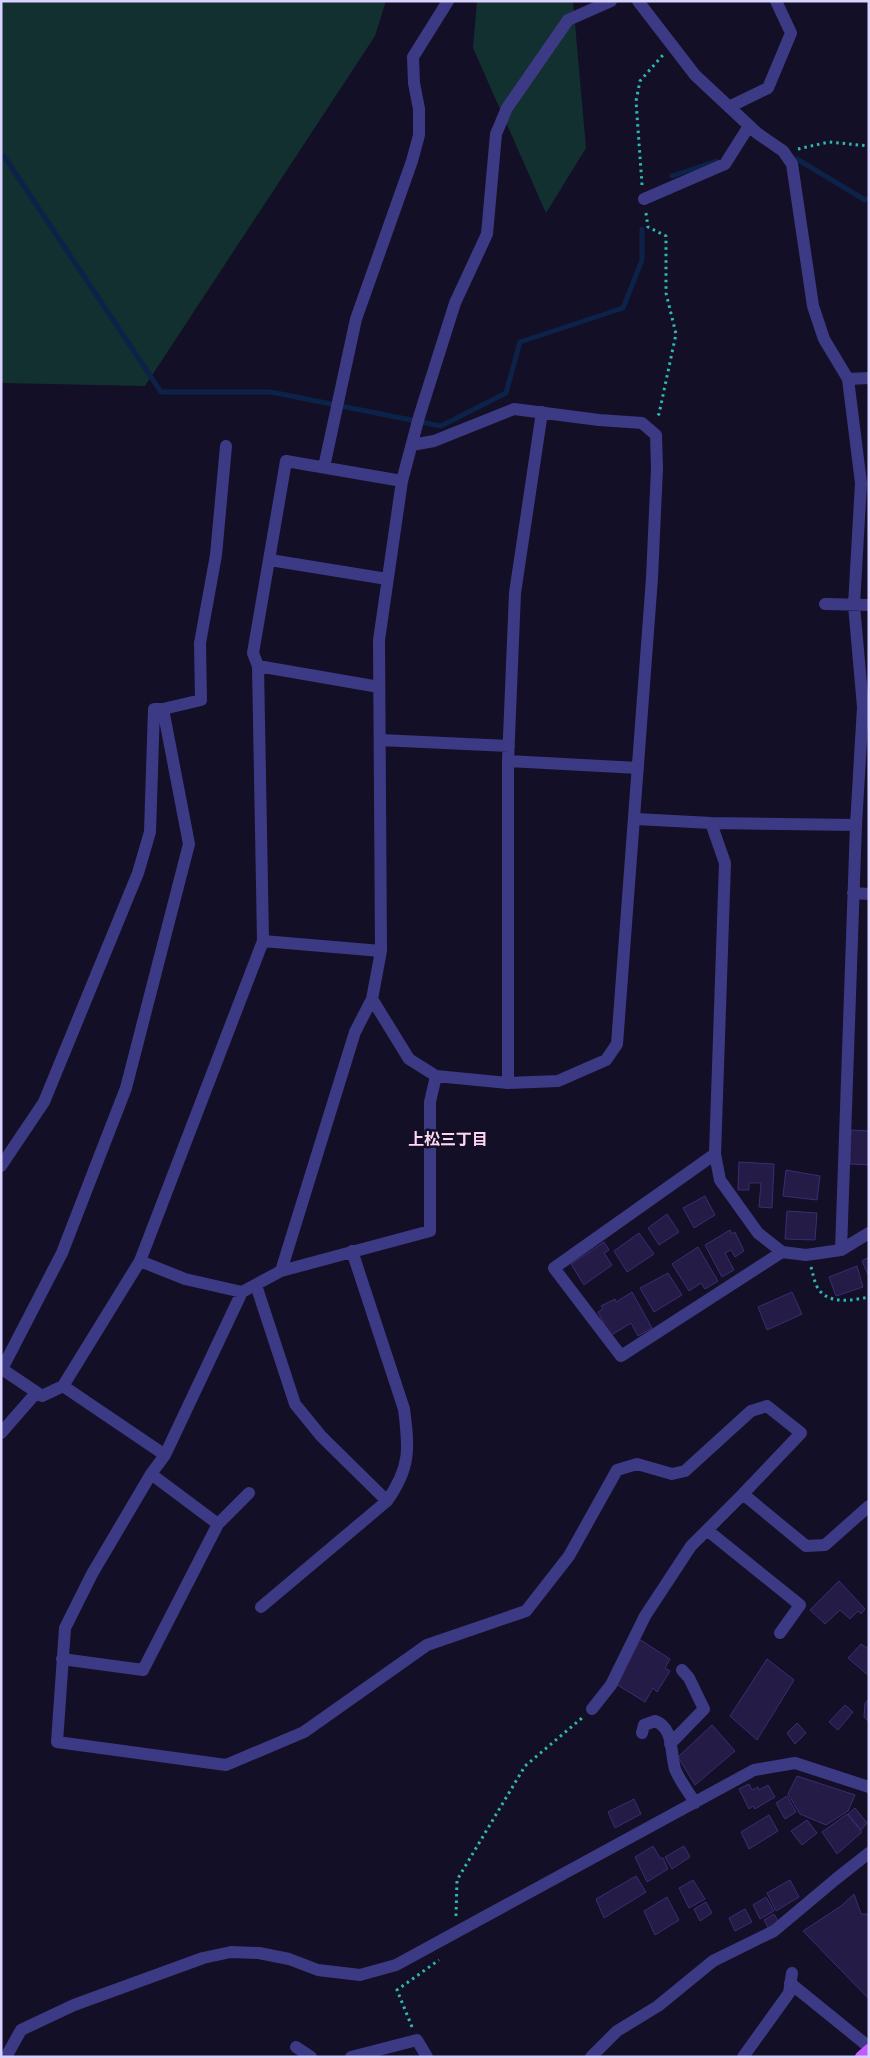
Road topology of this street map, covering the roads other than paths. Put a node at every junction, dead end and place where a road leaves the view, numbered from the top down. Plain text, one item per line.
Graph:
1 (448, 1) edge
2 (611, 1) edge
3 (638, 1) edge
4 (776, 1) edge
5 (729, 107) junction
6 (749, 126) junction
7 (644, 199) road end
8 (869, 378) edge
9 (848, 380) junction
10 (542, 412) junction
11 (412, 445) junction
12 (226, 446) dead end
13 (324, 467) junction
14 (402, 481) junction
15 (270, 560) junction
16 (387, 579) junction
17 (824, 604) dead end
18 (854, 605) junction
19 (869, 606) edge
20 (258, 666) junction
21 (380, 686) junction
22 (163, 709) junction
23 (380, 740) junction
24 (509, 746) junction
25 (508, 761) junction
26 (638, 768) junction
27 (860, 817) edge
28 (636, 819) junction
29 (712, 823) junction
30 (852, 893) junction
31 (869, 894) edge
32 (263, 941) junction
33 (381, 951) junction
34 (372, 999) junction
35 (436, 1076) junction
36 (508, 1083) junction
37 (716, 1154) junction
38 (1, 1166) edge
39 (869, 1233) edge
40 (841, 1250) junction
41 (352, 1251) junction
42 (782, 1252) junction
43 (140, 1262) junction
44 (281, 1271) junction
45 (256, 1285) junction
46 (242, 1292) junction
47 (63, 1386) junction
48 (36, 1393) junction
49 (1, 1433) edge
50 (165, 1455) junction
51 (151, 1474) junction
52 (249, 1493) dead end
53 (743, 1494) junction
54 (387, 1501) junction
55 (869, 1506) edge
56 (218, 1524) junction
57 (707, 1530) junction
58 (261, 1607) dead end
59 (780, 1633) dead end
60 (62, 1659) junction
61 (682, 1670) dead end
62 (592, 1709) road end
63 (642, 1733) dead end
64 (670, 1744) junction
65 (869, 1787) edge
66 (695, 1803) junction
67 (869, 1853) edge
68 (296, 2047) dead end
69 (869, 2048) edge
70 (6, 2057) edge
71 (311, 2057) edge
72 (351, 2057) edge
73 (427, 2057) edge
74 (591, 2057) edge
75 (743, 2057) edge
76 (861, 2057) edge

1 - 13 street
2 - 11 street
3 - 5 street
4 - 5 street
5 - 6 street
6 - 7 street
6 - 9 street
8 - 9 street
9 - 18 street
10 - 11 street
10 - 24 street
10 - 26 street
11 - 14 street
12 - 22 street
13 - 14 street
13 - 15 street
14 - 16 street
15 - 16 street
15 - 20 street
16 - 21 street
17 - 18 street
18 - 19 street
18 - 27 street
20 - 21 street
20 - 32 street
21 - 23 street
22 - 38 street
22 - 48 street
23 - 24 street
23 - 33 street
24 - 25 street
25 - 26 street
25 - 36 street
26 - 28 street
27 - 29 street
27 - 30 street
28 - 29 street
28 - 36 street
29 - 37 street
30 - 31 street
30 - 40 street
32 - 33 street
32 - 43 street
33 - 34 street
34 - 35 street
34 - 44 street
35 - 36 street
35 - 41 street
37 - 42 street
37 - 42 street
39 - 40 street
40 - 42 street
41 - 44 street
41 - 54 street
43 - 46 street
43 - 47 street
44 - 45 street
45 - 46 street
45 - 54 street
46 - 50 street
47 - 48 street
47 - 50 street
48 - 49 street
50 - 51 street
51 - 56 street
51 - 60 street
52 - 56 street
53 - 55 street
53 - 57 street
53 - 60 street
54 - 58 street
56 - 60 street
57 - 59 street
57 - 62 street
61 - 64 street
63 - 64 street
64 - 66 street
65 - 66 street
66 - 70 street
67 - 74 street
68 - 71 street
69 - 75 street
69 - 76 main road
72 - 73 street

